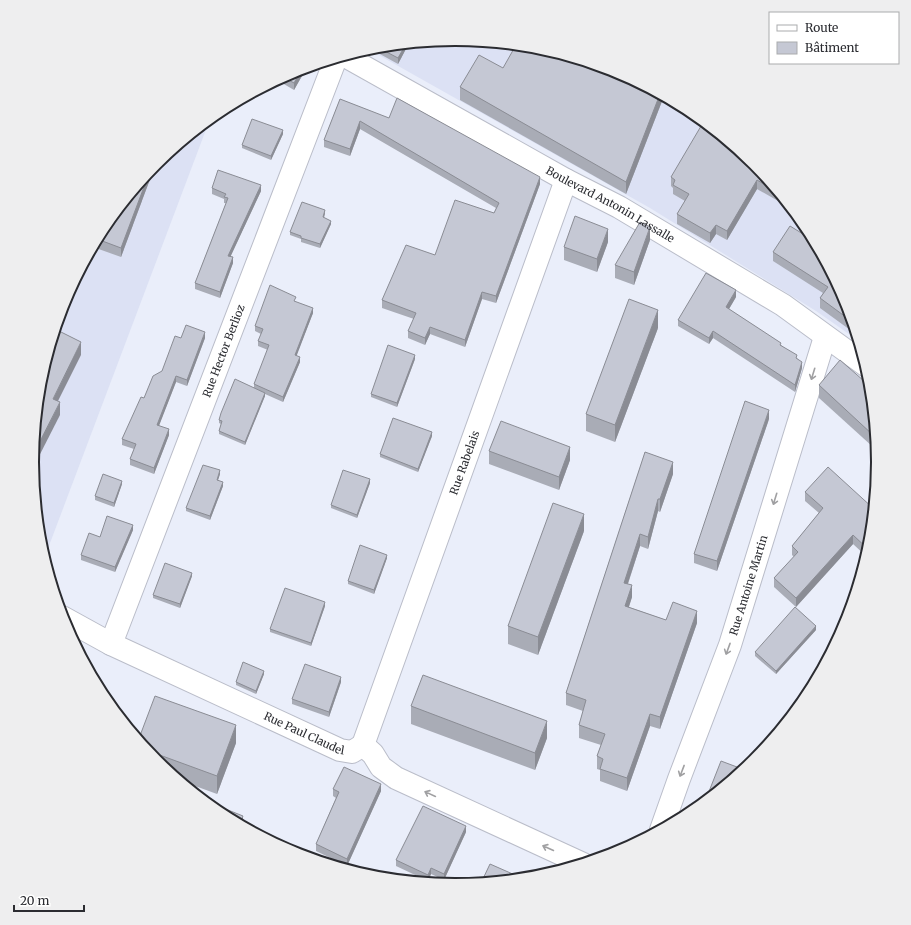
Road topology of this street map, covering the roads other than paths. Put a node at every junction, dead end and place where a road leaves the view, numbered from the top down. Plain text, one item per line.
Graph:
1 (351, 59) edge
2 (334, 64) edge
3 (566, 180) junction
4 (825, 337) junction
5 (859, 361) edge
6 (71, 622) edge
7 (111, 644) junction
8 (363, 745) junction
9 (663, 823) edge
10 (576, 861) edge

1 - 3 street, Boulevard Antonin Lassalle
2 - 7 street, Rue Hector Berlioz
3 - 4 street, Boulevard Antonin Lassalle
3 - 8 street, Rue Rabelais
4 - 5 street, Boulevard Antonin Lassalle
4 -> 9 street, Rue Antoine Martin
6 - 7 street, Rue Paul Claudel
7 - 8 street, Rue Paul Claudel
10 -> 8 street, Rue Paul Claudel

